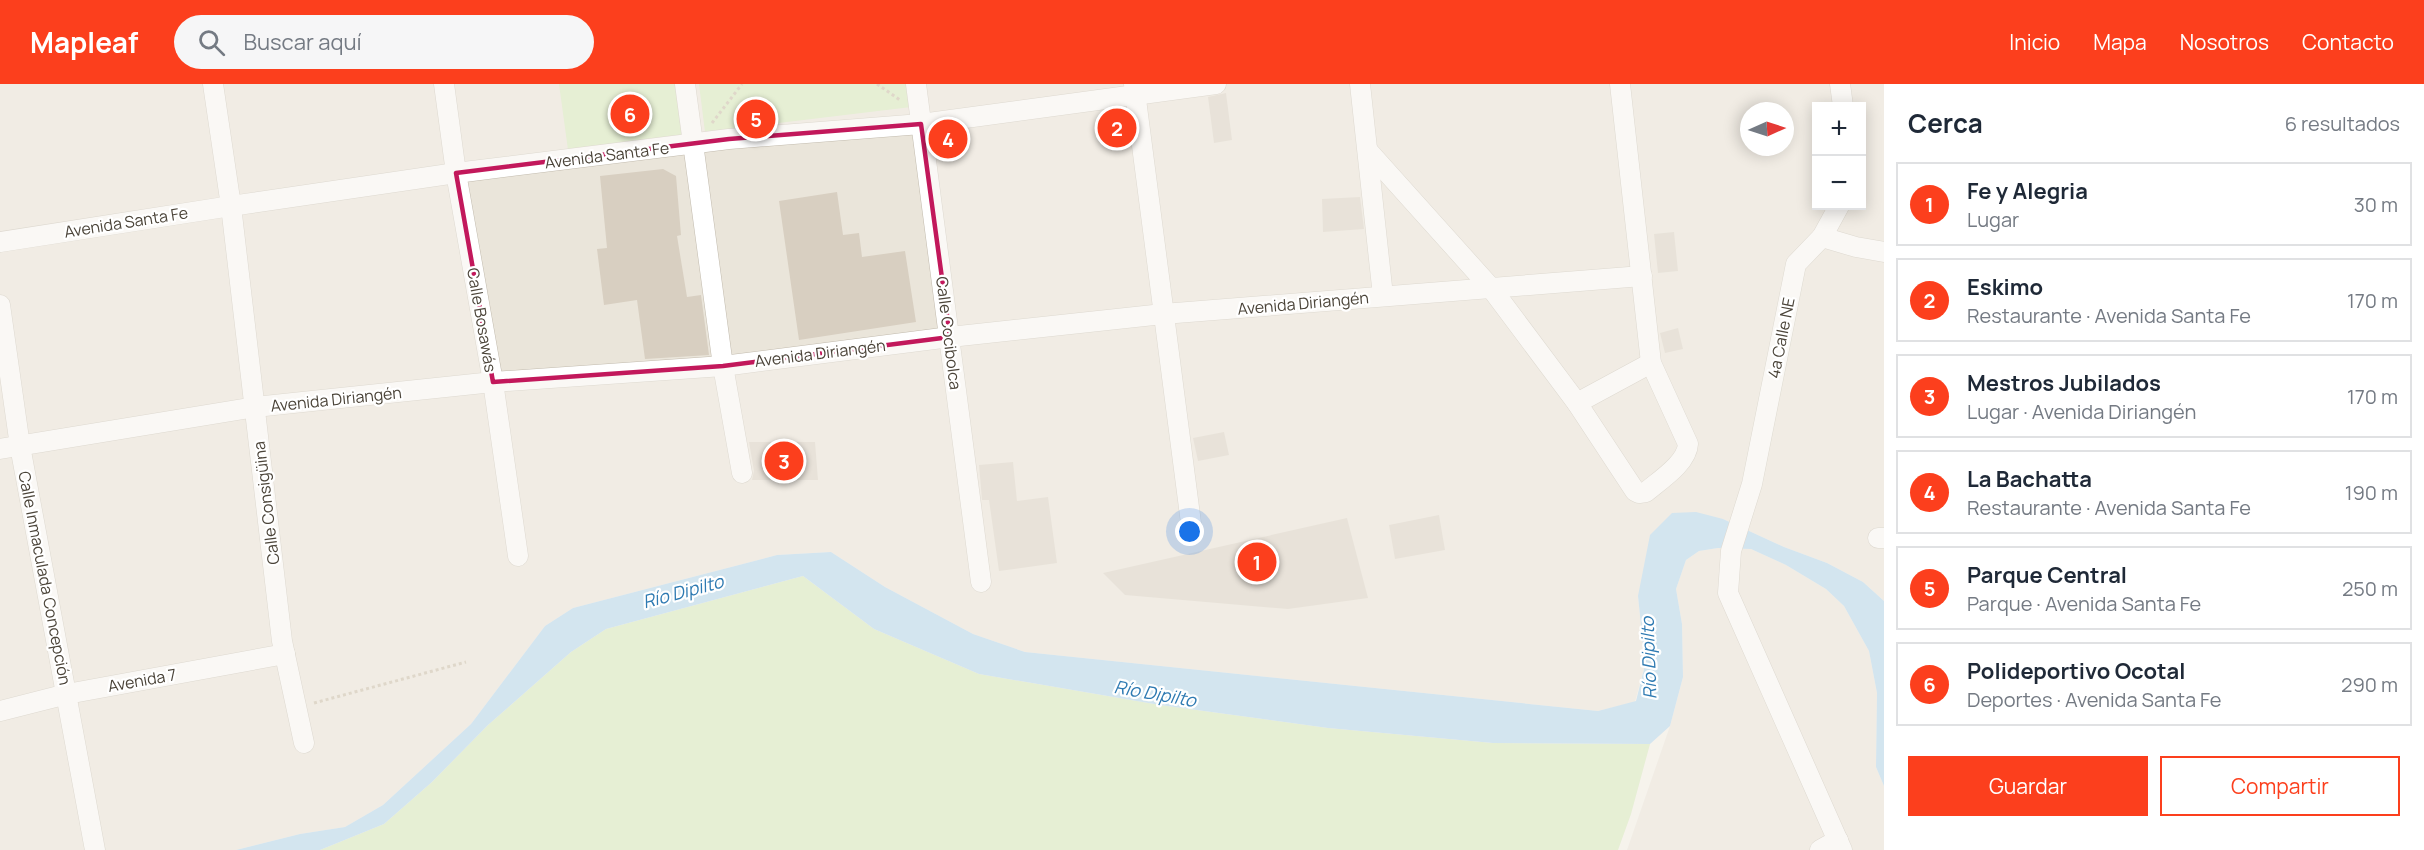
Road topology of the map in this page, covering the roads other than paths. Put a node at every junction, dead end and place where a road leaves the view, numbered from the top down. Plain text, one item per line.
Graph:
1 (213, 84) edge
2 (444, 84) edge
3 (685, 84) edge
4 (916, 84) edge
5 (1216, 84) edge
6 (1360, 84) edge
7 (1620, 84) edge
8 (1840, 84) edge
9 (1135, 89) edge
10 (1842, 102) edge
11 (921, 124) junction
12 (694, 144) junction
13 (1368, 151) junction
14 (456, 173) junction
15 (231, 206) junction
16 (1837, 210) edge
17 (1822, 237) junction
18 (0, 242) edge
19 (1884, 252) edge
20 (1642, 276) junction
21 (1491, 288) junction
22 (1383, 296) junction
23 (0, 305) edge
24 (1163, 314) junction
25 (950, 337) junction
26 (1651, 363) junction
27 (723, 366) junction
28 (493, 382) junction
29 (1577, 403) junction
30 (255, 407) junction
31 (20, 446) junction
32 (0, 449) edge
33 (742, 473) dead end
34 (1191, 523) dead end
35 (518, 555) dead end
36 (981, 582) dead end
37 (285, 654) junction
38 (67, 694) junction
39 (0, 711) edge
40 (304, 743) dead end
41 (1840, 845) edge
42 (95, 850) edge
43 (1820, 850) edge

1 - 15 street, Calle Consigüina
2 - 14 street, Calle Bosawás
3 - 12 street
4 - 11 street, Calle Cocibolca
5 - 9 street, Avenida Santa Fe
6 - 13 street
7 - 20 street
8 - 10 street
9 - 11 street, Avenida Santa Fe
9 - 24 street
11 - 12 street, Avenida Santa Fe
11 - 25 street, Calle Cocibolca
12 - 14 street, Avenida Santa Fe
12 - 27 street
13 - 21 street
13 - 22 street
14 - 15 street, Avenida Santa Fe
14 - 28 street, Calle Bosawás
15 - 18 street, Avenida Santa Fe
15 - 30 street, Calle Consigüina
16 - 17 street, 4a Calle NE
17 - 19 street
17 - 41 street, 4a Calle NE
20 - 21 street, Avenida Diriangén
20 - 26 street
21 - 22 street, Avenida Diriangén
21 - 29 street
22 - 24 street, Avenida Diriangén
23 - 31 street, Calle Inmaculada Concepción
24 - 25 street, Avenida Diriangén
24 - 34 street
25 - 27 street, Avenida Diriangén
25 - 36 street, Calle Cocibolca
26 - 29 street
26 - 29 street
27 - 28 street, Avenida Diriangén
27 - 33 street
28 - 30 street, Avenida Diriangén
28 - 35 street, Calle Bosawás
30 - 31 street, Avenida Diriangén
30 - 37 street, Calle Consigüina
31 - 32 street, Avenida Diriangén
31 - 38 street, Calle Inmaculada Concepción
37 - 38 street, Avenida 7
37 - 40 street, Calle Consigüina
38 - 39 street, Avenida 7
38 - 42 street, Calle Inmaculada Concepción
41 - 43 street

